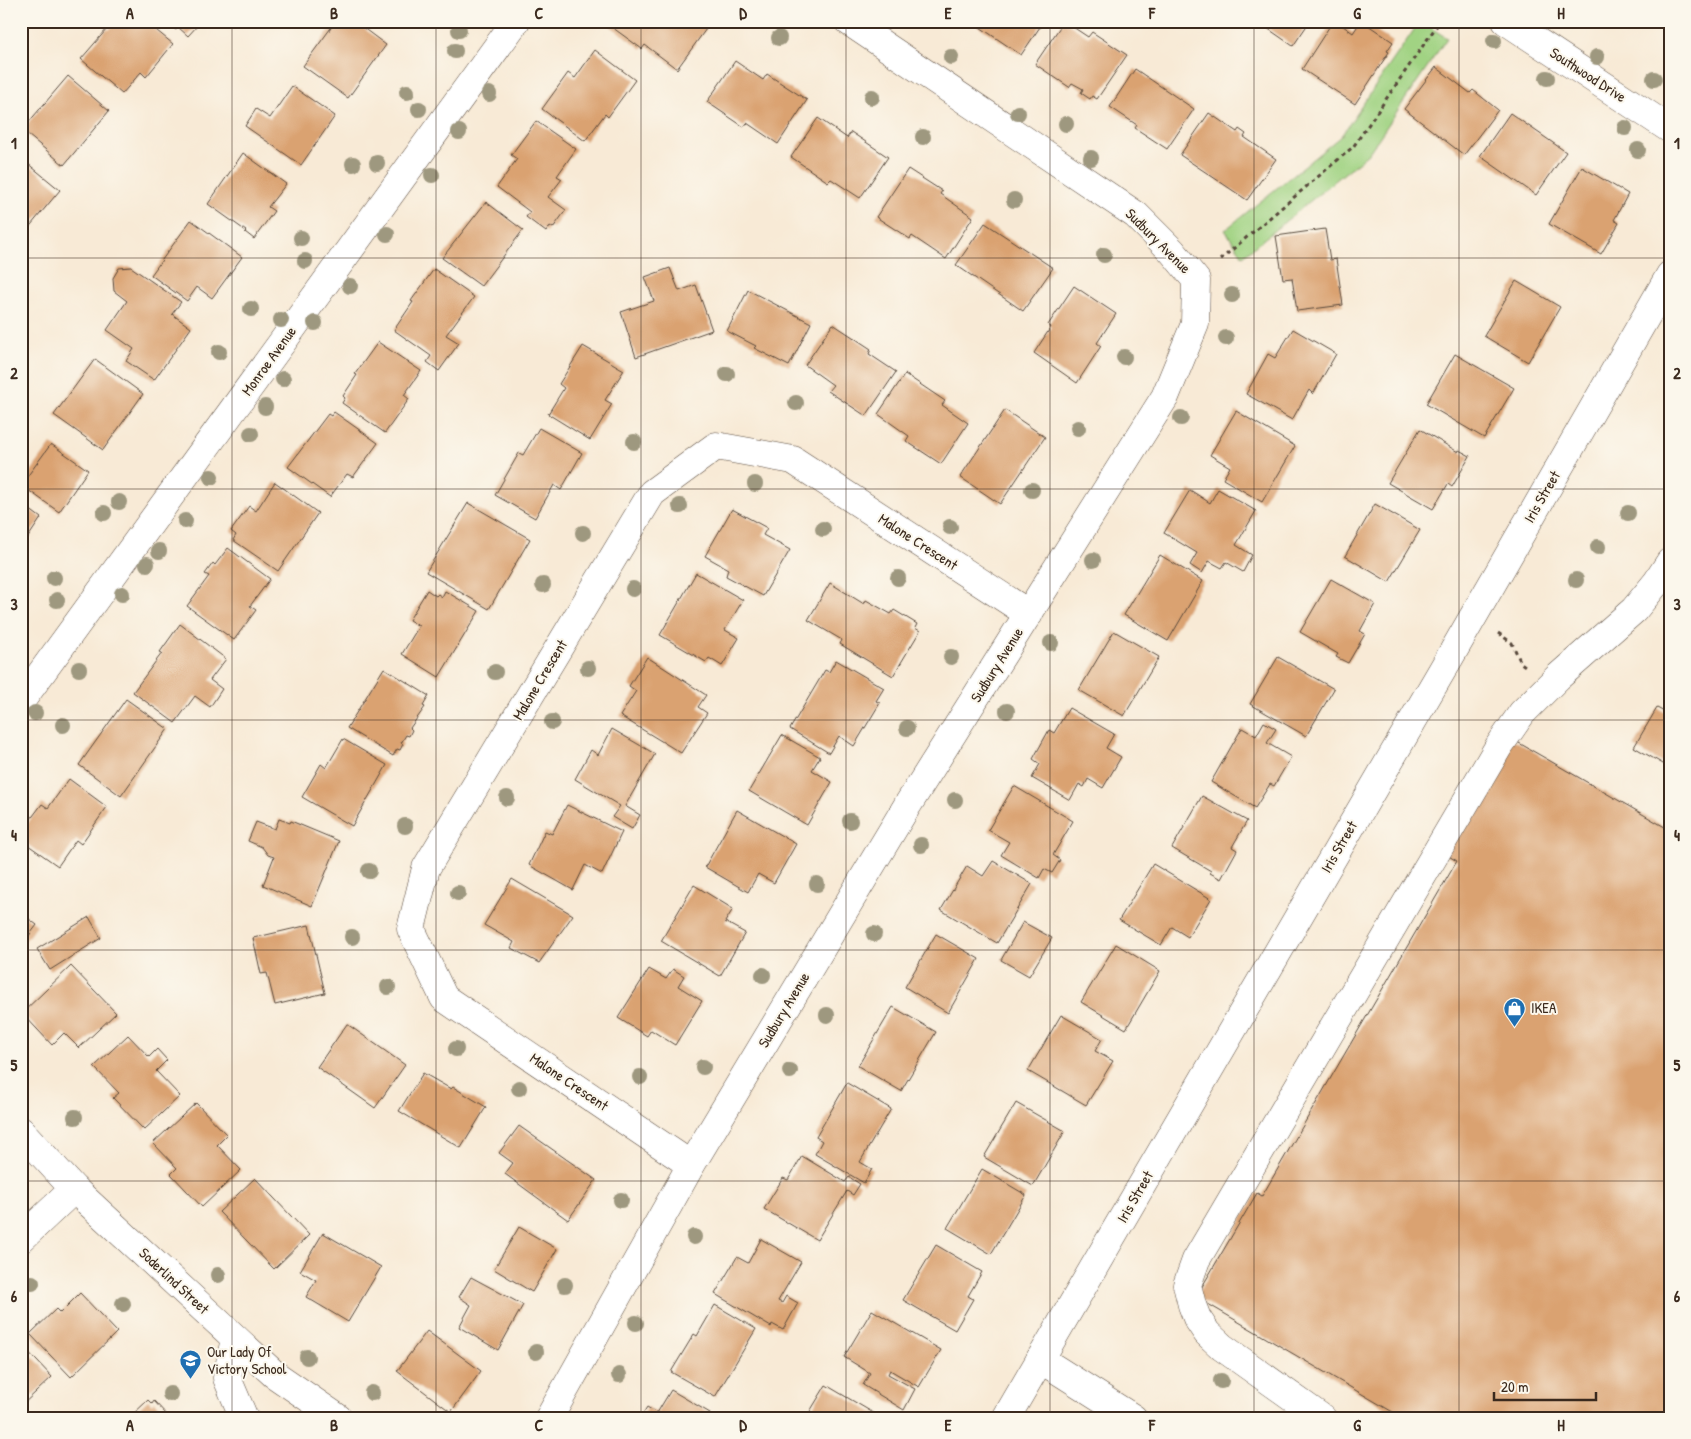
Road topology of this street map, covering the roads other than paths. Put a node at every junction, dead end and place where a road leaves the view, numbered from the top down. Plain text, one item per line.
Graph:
1 (516, 21) edge
2 (848, 21) edge
3 (1506, 21) edge
4 (1670, 129) edge
5 (1670, 275) edge
6 (1670, 562) edge
7 (1029, 614) junction
8 (21, 701) edge
9 (21, 1131) edge
10 (691, 1165) junction
11 (74, 1189) junction
12 (21, 1239) edge
13 (235, 1338) junction
14 (1040, 1359) junction
15 (244, 1418) edge
16 (338, 1418) edge
17 (549, 1418) edge
18 (1006, 1418) edge
19 (1133, 1418) edge
20 (1322, 1418) edge

1 - 8 street, Monroe Avenue
2 - 7 street, Sudbury Avenue
3 - 4 street, Southwood Drive
5 - 14 street, Iris Street
6 - 20 street
7 - 10 street, Sudbury Avenue
7 - 10 street, Malone Crescent
9 - 11 street, Soderlind Street
10 - 17 street, Sudbury Avenue
11 - 12 street
11 - 13 street, Soderlind Street
13 - 15 street
13 - 16 street, Soderlind Street
14 - 18 street, Iris Street
14 - 19 street

